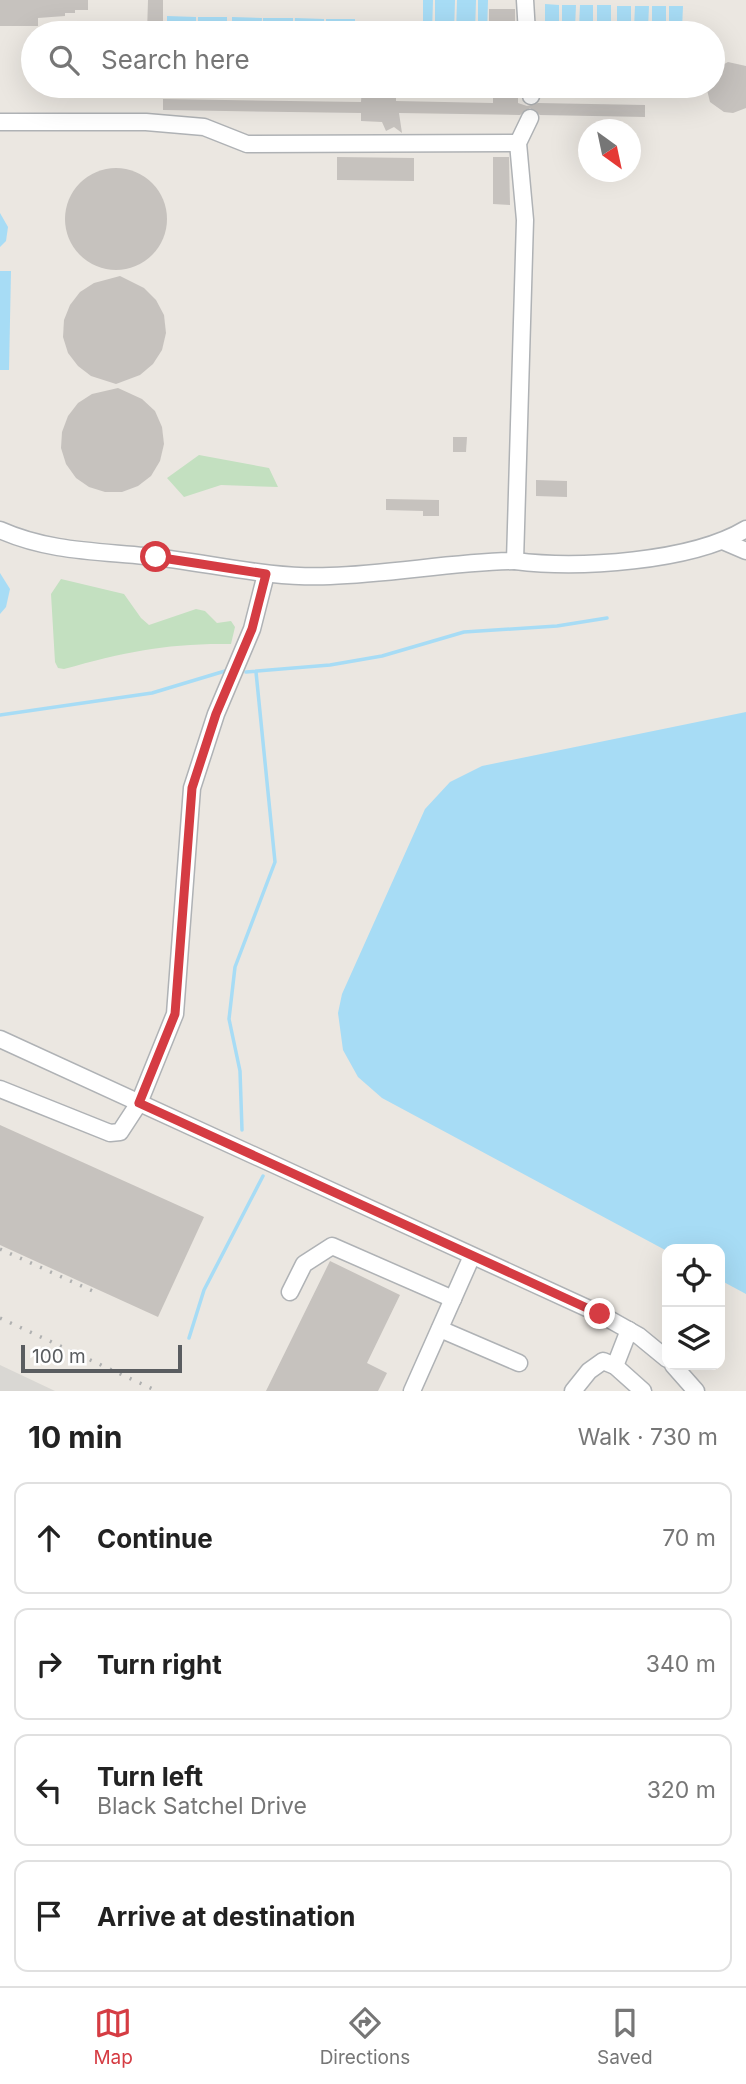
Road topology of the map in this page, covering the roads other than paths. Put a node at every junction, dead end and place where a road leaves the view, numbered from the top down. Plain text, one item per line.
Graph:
1 (525, 0) edge
2 (526, 21) edge
3 (530, 118) dead end
4 (0, 122) edge
5 (518, 143) junction
6 (746, 529) edge
7 (0, 530) edge
8 (725, 542) junction
9 (746, 551) edge
10 (515, 561) junction
11 (266, 574) junction
12 (0, 1038) edge
13 (0, 1089) edge
14 (139, 1103) junction
15 (472, 1256) junction
16 (290, 1292) dead end
17 (453, 1299) junction
18 (440, 1329) junction
19 (629, 1330) junction
20 (662, 1355) edge
21 (519, 1363) dead end
22 (615, 1366) junction
23 (677, 1370) edge
24 (412, 1391) edge
25 (573, 1391) edge
26 (643, 1391) edge
27 (696, 1391) edge

1 - 2 street
3 - 5 street
4 - 5 street
5 - 10 street
6 - 8 street
7 - 11 street
8 - 9 street
8 - 10 street
10 - 11 street
11 - 14 street
12 - 14 street
13 - 14 street
14 - 15 street
15 - 17 street
15 - 19 street
16 - 17 street
17 - 18 street
18 - 21 street
18 - 24 street
19 - 20 street
19 - 22 street
22 - 25 street
22 - 26 street
23 - 27 street

